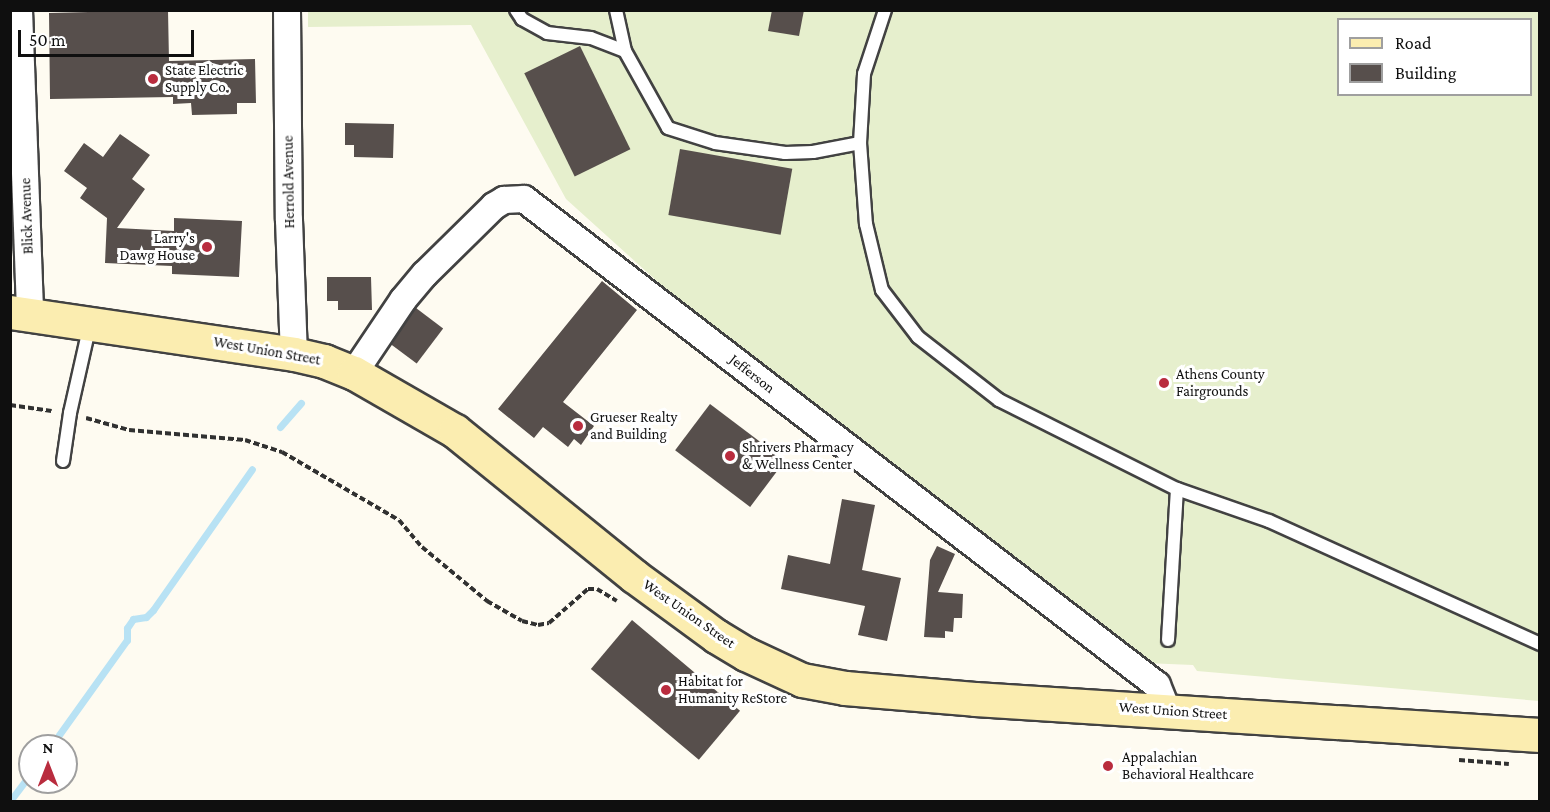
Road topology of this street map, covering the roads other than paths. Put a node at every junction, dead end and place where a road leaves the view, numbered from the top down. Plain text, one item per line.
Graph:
1 (19, 10) edge
2 (287, 10) edge
3 (516, 10) edge
4 (616, 10) edge
5 (880, 13) edge
6 (625, 51) junction
7 (860, 143) junction
8 (20, 313) edge
9 (90, 323) junction
10 (294, 354) junction
11 (354, 373) junction
12 (63, 461) dead end
13 (1177, 489) junction
14 (1168, 640) dead end
15 (1539, 644) edge
16 (1167, 710) junction
17 (1539, 735) edge

1 - 8 street, Blick Avenue
2 - 10 street, Herrold Avenue
3 - 6 lane
4 - 6 lane
5 - 7 lane
6 - 7 lane
7 - 13 lane
8 - 9 main road, West Union Street
9 - 10 main road, West Union Street
9 - 12 lane
10 - 11 main road, West Union Street
11 - 16 main road, West Union Street
11 - 16 street, Jefferson
13 - 14 lane
13 - 15 lane
16 - 17 main road, West Union Street

